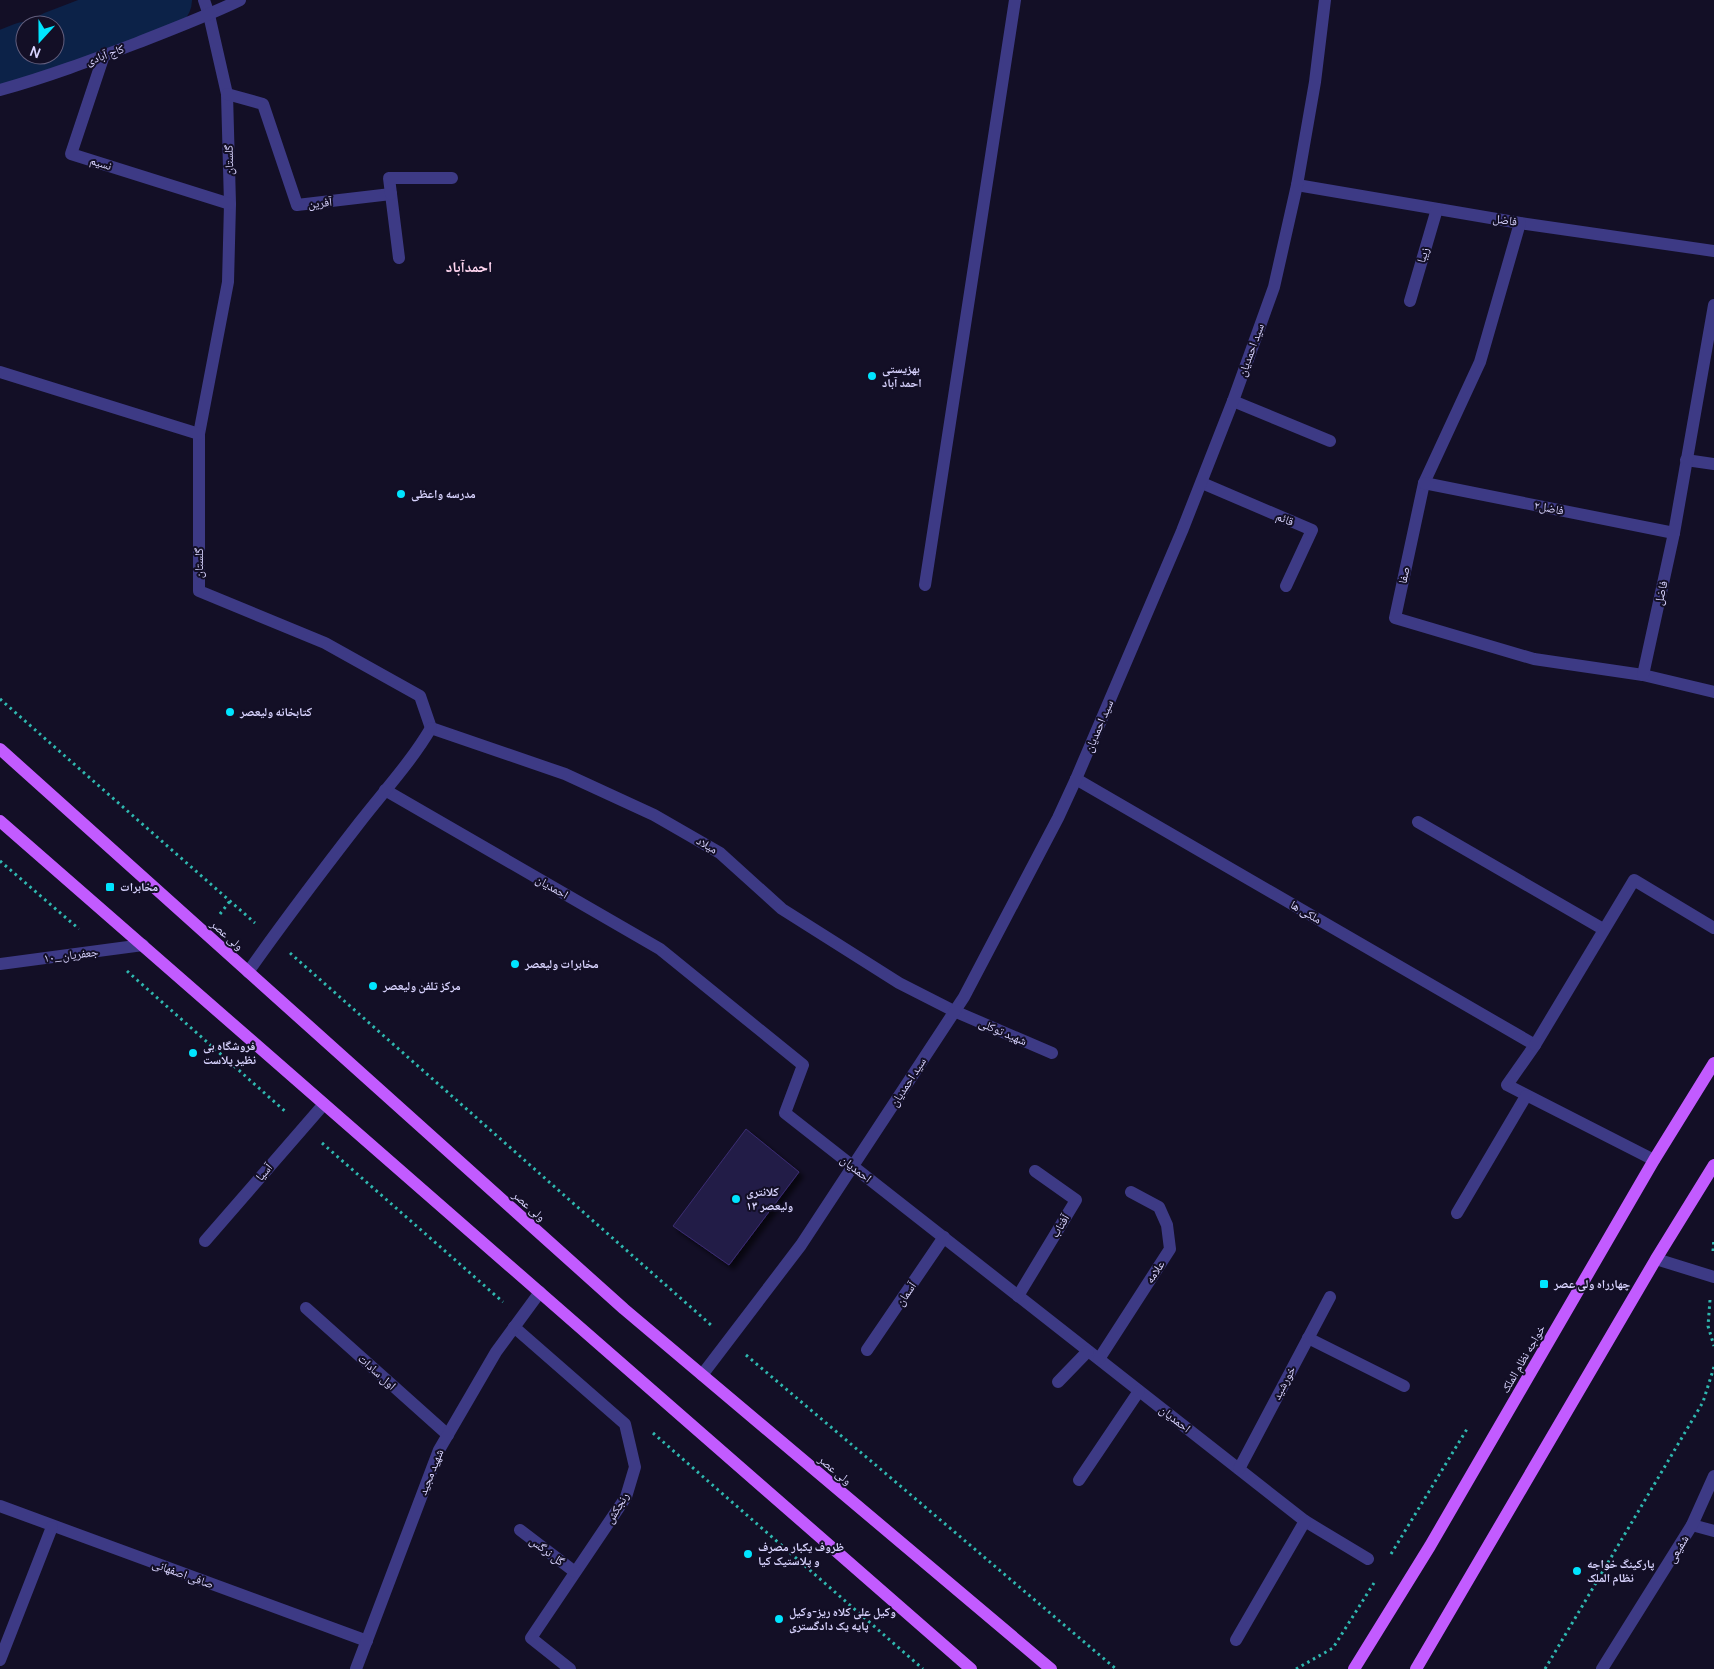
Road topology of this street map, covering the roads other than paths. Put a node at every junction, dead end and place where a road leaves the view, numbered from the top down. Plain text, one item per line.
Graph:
1 (204, 0) edge
2 (240, 0) edge
3 (1015, 0) edge
4 (1325, 0) edge
5 (210, 15) junction
6 (104, 55) junction
7 (0, 90) edge
8 (227, 94) junction
9 (452, 178) dead end
10 (1297, 185) junction
11 (391, 194) junction
12 (230, 204) junction
13 (1437, 209) junction
14 (1520, 223) junction
15 (1714, 251) edge
16 (399, 258) dead end
17 (1410, 301) dead end
18 (1714, 305) edge
19 (0, 372) edge
20 (1232, 401) junction
21 (199, 434) junction
22 (1330, 441) dead end
23 (1686, 460) junction
24 (1714, 464) edge
25 (1202, 483) junction
26 (1424, 483) junction
27 (1674, 533) junction
28 (925, 585) dead end
29 (1286, 586) dead end
30 (1642, 674) junction
31 (1714, 692) edge
32 (432, 728) junction
33 (0, 749) edge
34 (1076, 779) junction
35 (385, 790) junction
36 (0, 820) edge
37 (1418, 822) dead end
38 (1714, 928) edge
39 (1603, 929) junction
40 (143, 945) junction
41 (0, 964) edge
42 (248, 972) junction
43 (954, 1011) junction
44 (1535, 1045) junction
45 (1052, 1053) dead end
46 (1714, 1063) edge
47 (1526, 1096) junction
48 (324, 1104) junction
49 (1654, 1160) junction
50 (1714, 1165) edge
51 (853, 1166) junction
52 (1035, 1171) dead end
53 (1131, 1192) dead end
54 (1456, 1213) dead end
55 (944, 1237) junction
56 (205, 1241) dead end
57 (1656, 1259) junction
58 (1714, 1277) edge
59 (540, 1292) junction
60 (1018, 1296) junction
61 (1330, 1297) dead end
62 (306, 1308) dead end
63 (517, 1323) junction
64 (1308, 1338) junction
65 (867, 1350) dead end
66 (1088, 1351) junction
67 (1099, 1359) junction
68 (702, 1375) junction
69 (1058, 1382) dead end
70 (1404, 1386) dead end
71 (1139, 1391) junction
72 (448, 1435) junction
73 (1239, 1469) junction
74 (1714, 1476) edge
75 (1079, 1480) dead end
76 (0, 1506) edge
77 (1305, 1521) junction
78 (1692, 1525) junction
79 (52, 1526) junction
80 (520, 1530) dead end
81 (1714, 1531) edge
82 (1368, 1559) dead end
83 (575, 1572) junction
84 (1236, 1640) dead end
85 (366, 1641) junction
86 (0, 1660) edge
87 (356, 1669) edge
88 (570, 1669) edge
89 (971, 1669) edge
90 (1052, 1669) edge
91 (1354, 1669) edge
92 (1416, 1669) edge
93 (1602, 1669) edge

1 - 5 street, گلستان
2 - 5 street, کاج آبادی
3 - 28 street
4 - 10 street, سید احمدیان
5 - 6 street, کاج آبادی
5 - 8 street, گلستان
6 - 7 street, کاج آبادی
6 - 12 street, نسیم
8 - 11 street, آفرین
8 - 12 street, گلستان
9 - 11 street
10 - 13 street, فاضل
10 - 20 street, سید احمدیان
11 - 16 street
12 - 21 street, گلستان
13 - 14 street, فاضل
13 - 17 street, زیبا
14 - 15 street, فاضل
14 - 26 street, صفا
18 - 23 street, فاضل
19 - 21 street
20 - 22 street
20 - 25 street, سید احمدیان
21 - 32 street, گلستان
23 - 24 street
23 - 27 street, فاضل
25 - 29 street, قائم
25 - 34 street, سید احمدیان
26 - 27 street, فاضل۲
26 - 30 street, صفا
27 - 30 street, فاضل
30 - 31 street, صفا
32 - 35 street
32 - 43 street, میلاد
33 - 42 main road, ولی عصر
34 - 43 street, سید احمدیان
34 - 44 street, ملکی ها
35 - 42 street
35 - 51 street, احمدیان
36 - 40 main road
37 - 39 street
38 - 39 street
39 - 44 street
40 - 41 street, ۱۰_جعفریان
40 - 48 main road
42 - 68 main road, ولی عصر
43 - 45 street, شهید توکلی
43 - 51 street, سید احمدیان
44 - 47 street
46 - 49 main road, خواجه نظام الملک
47 - 49 street
47 - 54 street
48 - 56 street, آسیا
48 - 59 main road
49 - 91 main road, خواجه نظام الملک
50 - 57 main road
51 - 55 street, احمدیان
51 - 68 street, سید احمدیان
52 - 60 street, آفتاب
53 - 67 street, علامه
55 - 60 street, احمدیان
55 - 65 street, آسمان
57 - 58 street
57 - 92 main road
59 - 63 street, شهید مجید
59 - 89 main road
60 - 66 street, احمدیان
61 - 64 street, خورشید
62 - 72 street, اول سادات
63 - 72 street, شهید مجید
63 - 83 street, رنجکش
64 - 70 street
64 - 73 street, خورشید
66 - 67 street, احمدیان
66 - 69 street
67 - 71 street, احمدیان
68 - 90 main road, ولی عصر
71 - 73 street, احمدیان
71 - 75 street
72 - 85 street, شهید مجید
73 - 77 street, احمدیان
74 - 78 street, شفیعی
76 - 79 street, صافی اصفهانی
77 - 82 street, احمدیان
77 - 84 street
78 - 81 street
78 - 93 street, شفیعی
79 - 85 street, صافی اصفهانی
79 - 86 street
80 - 83 street, گل نرگس
83 - 88 street, رنجکش
85 - 87 street, شهید مجید

